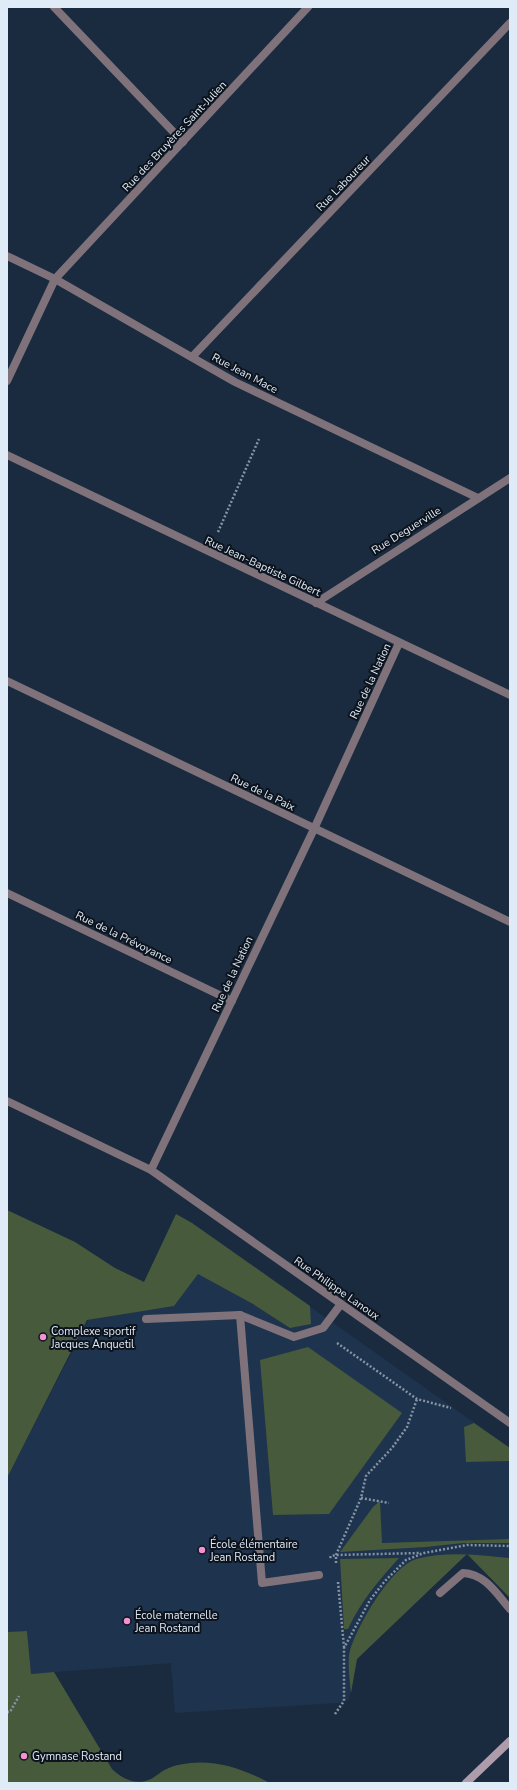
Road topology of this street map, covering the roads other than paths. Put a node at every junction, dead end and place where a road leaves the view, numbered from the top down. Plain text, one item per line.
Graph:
1 (54, 7) edge
2 (308, 7) edge
3 (510, 24) edge
4 (183, 142) junction
5 (7, 256) edge
6 (55, 279) junction
7 (192, 357) junction
8 (7, 380) edge
9 (7, 455) edge
10 (510, 478) edge
11 (478, 498) junction
12 (316, 603) junction
13 (399, 643) junction
14 (7, 681) edge
15 (510, 695) edge
16 (314, 829) junction
17 (7, 893) edge
18 (510, 922) edge
19 (232, 1001) junction
20 (7, 1101) edge
21 (151, 1170) junction
22 (341, 1304) junction
23 (240, 1315) junction
24 (146, 1319) dead end
25 (510, 1423) edge
26 (319, 1575) road end
27 (440, 1593) dead end
28 (510, 1609) edge
29 (510, 1741) edge
30 (466, 1783) edge

1 - 4 street
2 - 4 street, Rue des Bruyères Saint-Julien
3 - 7 street, Rue Laboureur
4 - 6 street, Rue des Bruyères Saint-Julien
5 - 6 street, Rue Jean Mace
6 - 7 street, Rue Jean Mace
6 - 8 street, Rue des Bruyères Saint-Julien
7 - 11 street, Rue Jean Mace
9 - 12 street, Rue Jean-Baptiste Gilbert
10 - 11 street, Rue Deguerville
11 - 12 street, Rue Deguerville
12 - 13 street, Rue Jean-Baptiste Gilbert
13 - 15 street, Rue Jean-Baptiste Gilbert
13 - 16 street, Rue de la Nation
14 - 16 street, Rue de la Paix
16 - 18 street, Rue de la Paix
16 - 19 street, Rue de la Nation
17 - 19 street, Rue de la Prévoyance
19 - 21 street, Rue de la Nation
20 - 21 street
21 - 22 street, Rue Philippe Lanoux
22 - 23 street
22 - 25 street, Rue Philippe Lanoux
23 - 24 street
23 - 26 street
27 - 28 street
29 - 30 street

